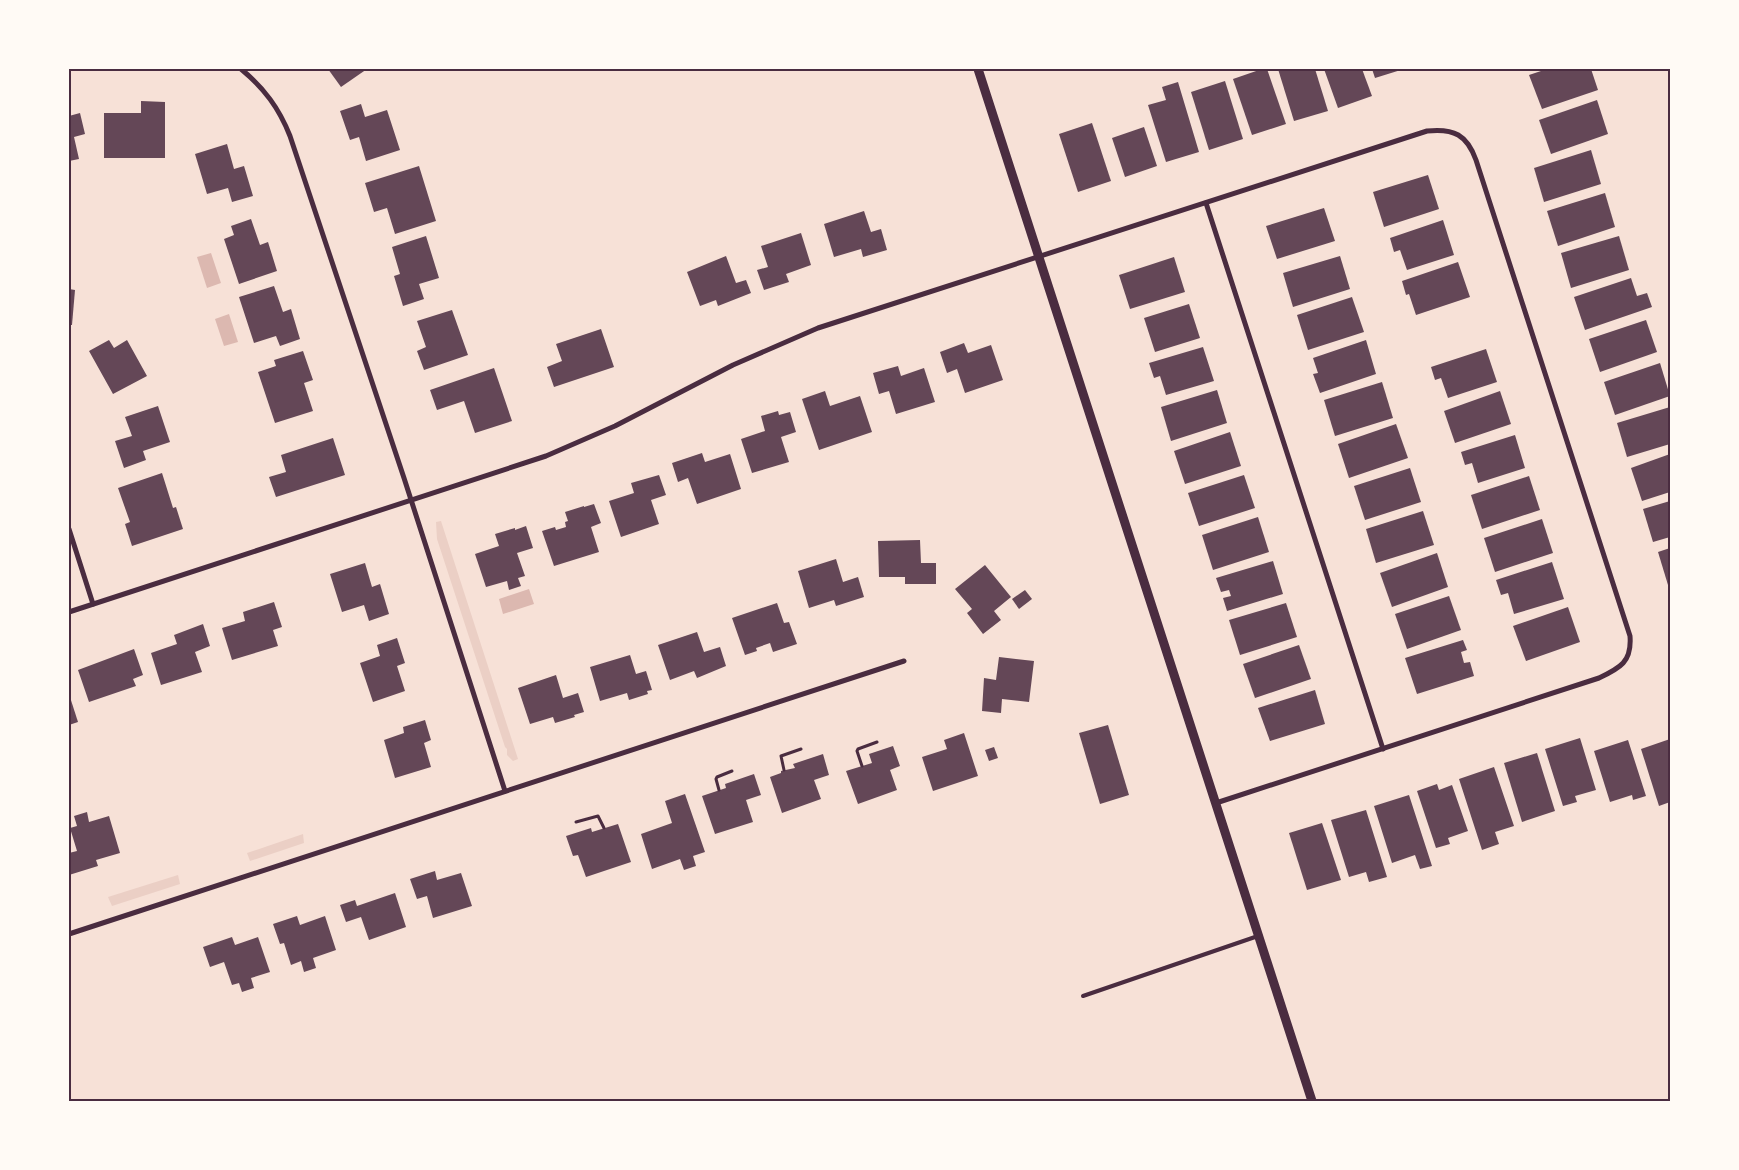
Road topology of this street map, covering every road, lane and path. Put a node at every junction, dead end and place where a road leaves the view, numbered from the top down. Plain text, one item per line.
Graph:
1 (241, 69) edge
2 (978, 69) edge
3 (1206, 203) junction
4 (1038, 256) junction
5 (411, 500) junction
6 (69, 528) edge
7 (93, 604) junction
8 (69, 612) edge
9 (904, 661) dead end
10 (877, 742) dead end
11 (801, 749) dead end
12 (1383, 749) junction
13 (862, 766) dead end
14 (784, 770) dead end
15 (732, 771) dead end
16 (719, 790) dead end
17 (505, 791) junction
18 (1216, 803) junction
19 (576, 822) dead end
20 (604, 828) dead end
21 (69, 934) edge
22 (1258, 936) junction
23 (1083, 996) dead end
24 (1312, 1101) edge

1 - 5 street
2 - 4 street
3 - 4 street
3 - 12 street
3 - 12 street
4 - 5 street
4 - 18 street
5 - 7 street
5 - 17 street
6 - 7 street
7 - 8 street
9 - 17 street
10 - 13 path
11 - 14 path
12 - 18 street
15 - 16 path
17 - 21 street
18 - 22 street
19 - 20 path
22 - 23 lane
22 - 24 street

